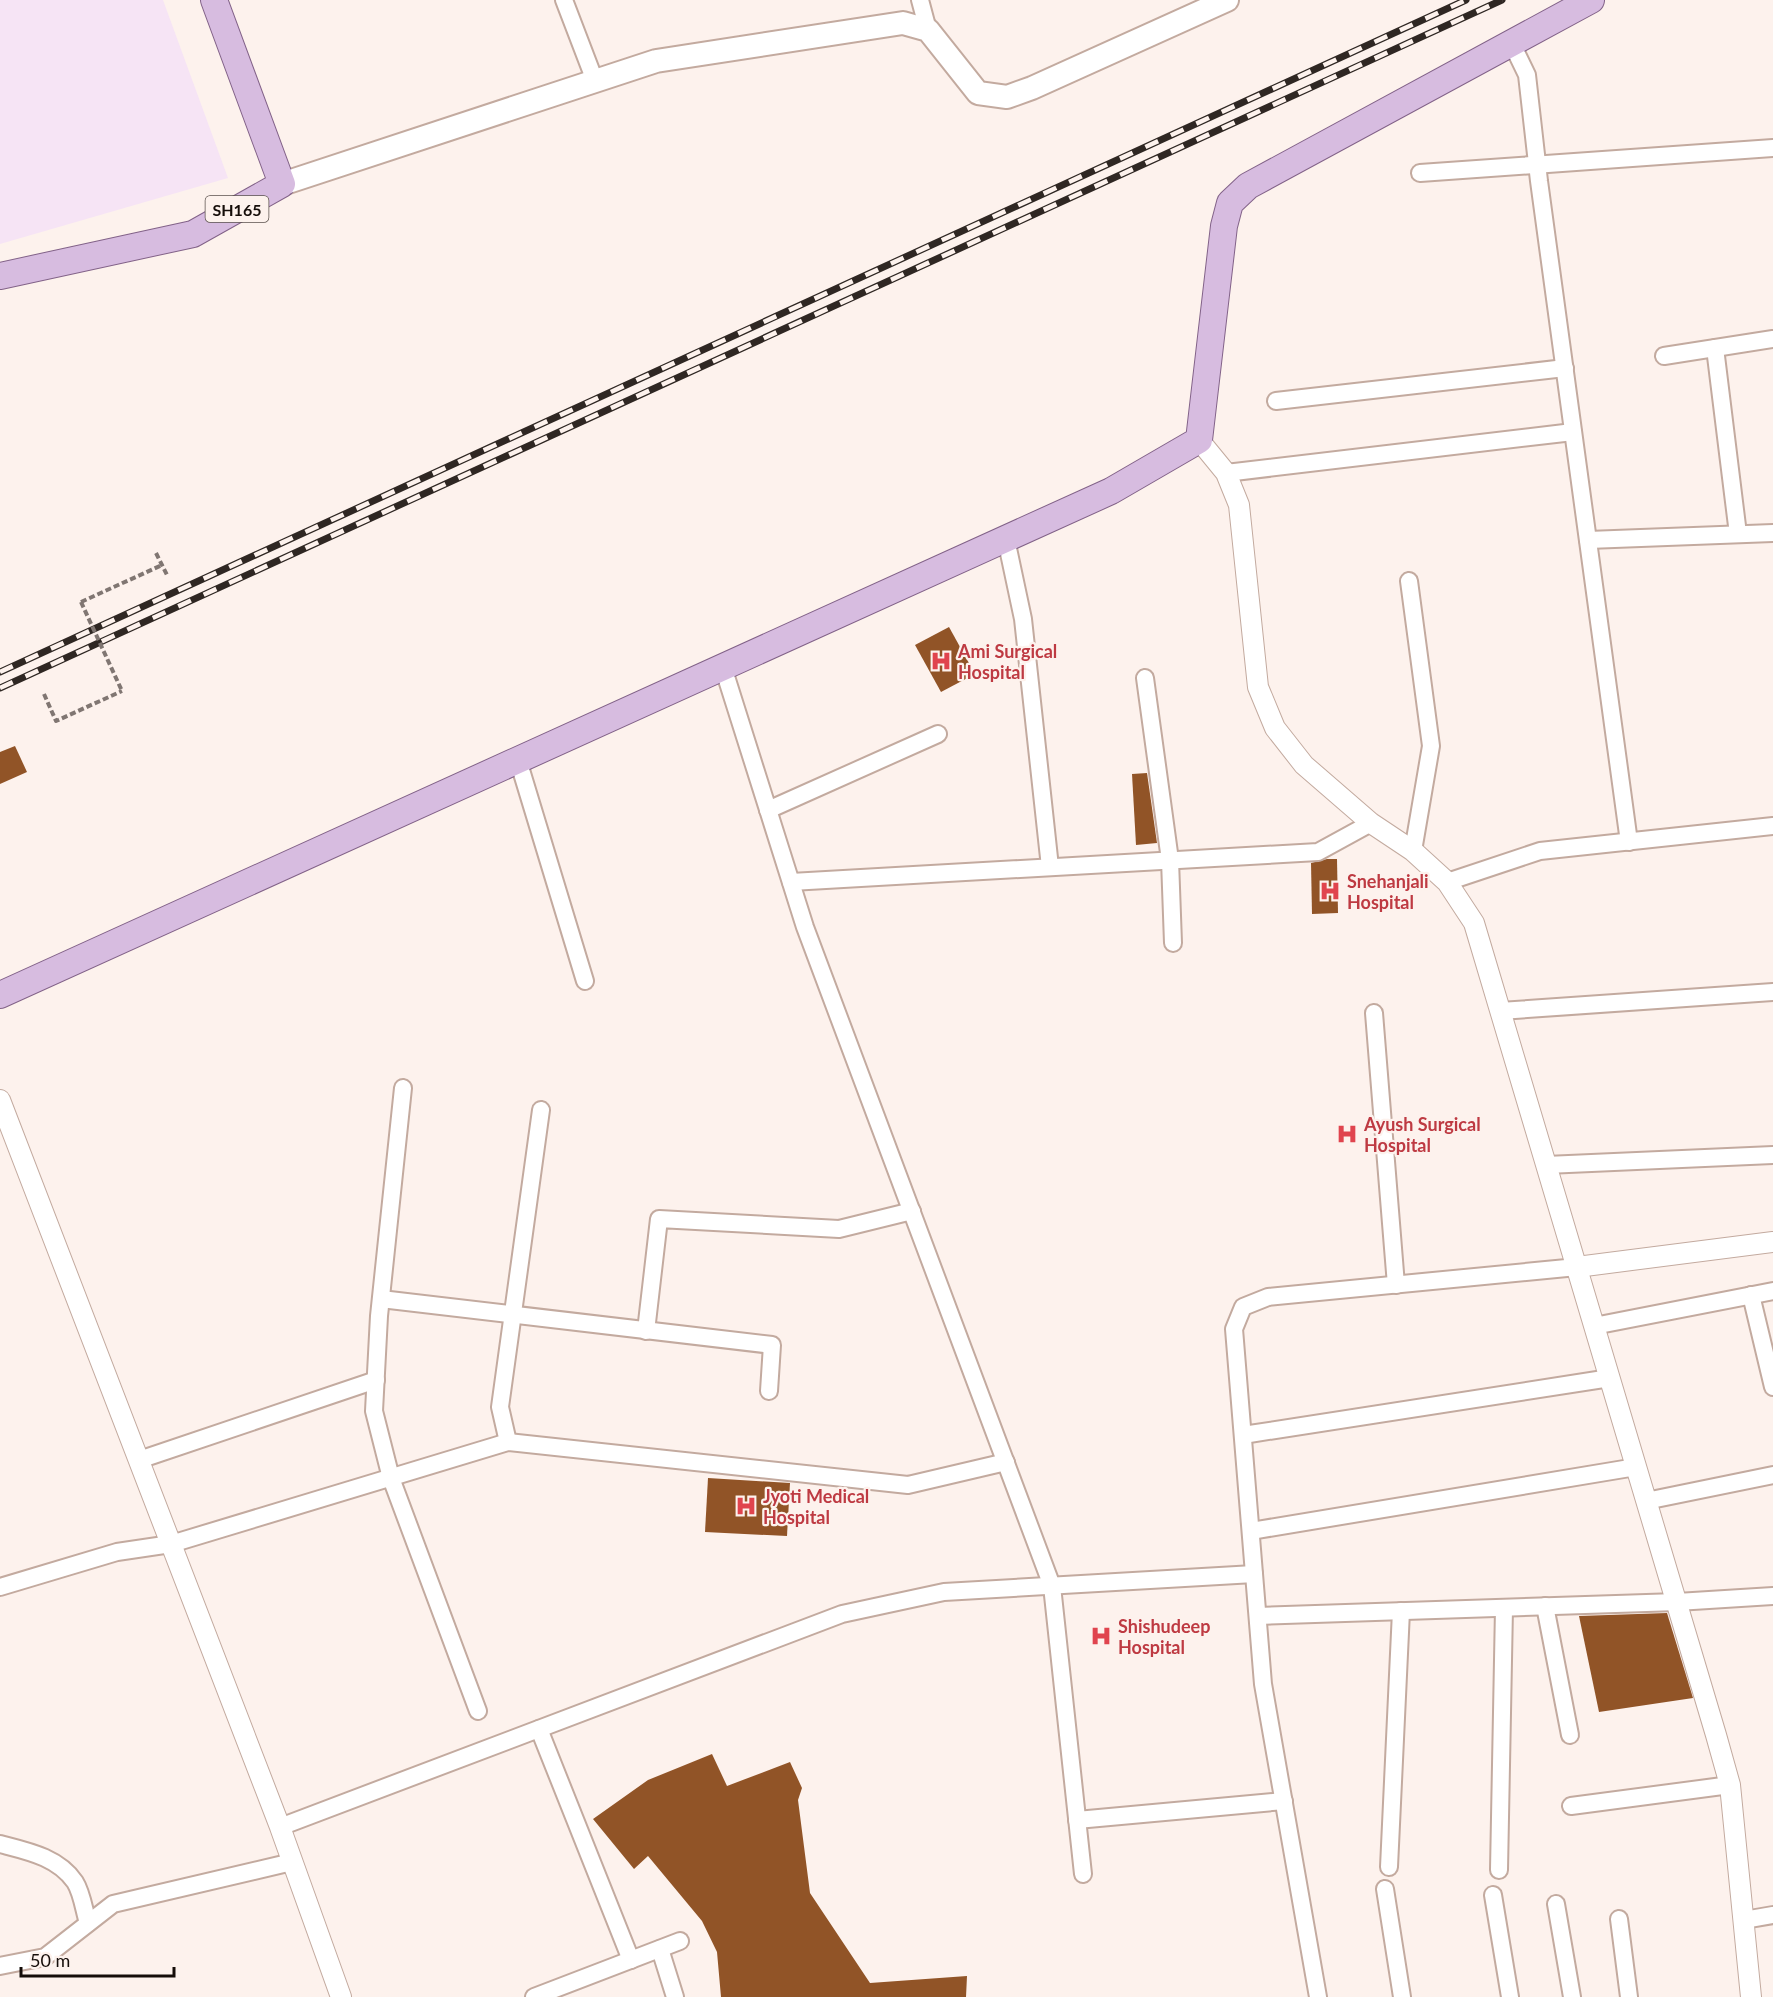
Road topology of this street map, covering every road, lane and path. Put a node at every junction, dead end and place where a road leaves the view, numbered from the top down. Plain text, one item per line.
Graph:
1 (214, 0) edge
2 (564, 0) edge
3 (920, 0) edge
4 (1227, 0) edge
5 (1591, 0) edge
6 (927, 30) junction
7 (1512, 44) junction
8 (595, 81) junction
9 (1773, 148) edge
10 (1537, 165) junction
11 (1420, 173) dead end
12 (282, 184) junction
13 (0, 276) edge
14 (1773, 339) edge
15 (1715, 348) junction
16 (1664, 356) dead end
17 (1564, 368) junction
18 (1276, 402) dead end
19 (1573, 432) junction
20 (1199, 440) junction
21 (1226, 473) junction
22 (1773, 533) edge
23 (1738, 534) junction
24 (1006, 539) junction
25 (1588, 540) junction
26 (156, 553) dead end
27 (162, 565) junction
28 (167, 575) dead end
29 (1409, 580) dead end
30 (723, 667) junction
31 (1145, 678) dead end
32 (44, 694) dead end
33 (938, 734) dead end
34 (518, 760) junction
35 (768, 810) junction
36 (1371, 823) junction
37 (1773, 826) edge
38 (1629, 842) junction
39 (1413, 851) junction
40 (1170, 860) junction
41 (1050, 867) junction
42 (791, 882) junction
43 (1447, 882) junction
44 (1173, 943) dead end
45 (585, 981) dead end
46 (1773, 992) edge
47 (0, 995) edge
48 (1500, 1011) junction
49 (1374, 1013) dead end
50 (403, 1088) dead end
51 (0, 1100) edge
52 (541, 1110) dead end
53 (1773, 1155) edge
54 (1546, 1166) junction
55 (912, 1212) junction
56 (1773, 1242) edge
57 (1577, 1267) junction
58 (1396, 1285) junction
59 (1773, 1291) edge
60 (1751, 1295) junction
61 (381, 1299) junction
62 (512, 1315) junction
63 (1594, 1326) junction
64 (646, 1331) junction
65 (1610, 1378) junction
66 (376, 1380) junction
67 (1773, 1387) edge
68 (769, 1391) dead end
69 (1243, 1435) junction
70 (508, 1442) junction
71 (139, 1460) junction
72 (1006, 1462) junction
73 (1636, 1467) junction
74 (1773, 1474) edge
75 (391, 1478) junction
76 (1647, 1501) junction
77 (1251, 1531) junction
78 (171, 1544) junction
79 (1254, 1574) junction
80 (1052, 1586) junction
81 (0, 1587) edge
82 (1773, 1596) edge
83 (1677, 1602) junction
84 (1545, 1606) junction
85 (1504, 1608) junction
86 (1401, 1611) junction
87 (1258, 1616) junction
88 (478, 1711) dead end
89 (539, 1729) junction
90 (1570, 1736) dead end
91 (1730, 1785) junction
92 (1284, 1801) junction
93 (1571, 1806) dead end
94 (1077, 1820) junction
95 (280, 1827) junction
96 (0, 1844) edge
97 (292, 1862) junction
98 (1389, 1868) dead end
99 (1499, 1870) dead end
100 (1083, 1874) dead end
101 (1385, 1889) dead end
102 (1493, 1895) dead end
103 (1556, 1904) dead end
104 (1773, 1915) edge
105 (1619, 1918) dead end
106 (1744, 1920) junction
107 (88, 1923) junction
108 (680, 1941) dead end
109 (660, 1949) junction
110 (631, 1960) junction
111 (0, 1966) edge
112 (341, 1997) edge
113 (534, 1997) edge
114 (675, 1997) edge
115 (1318, 1997) edge
116 (1402, 1997) edge
117 (1510, 1997) edge
118 (1572, 1997) edge
119 (1629, 1997) edge
120 (1751, 1997) edge

1 - 12 main road, SH165
2 - 8 street
3 - 6 street
4 - 6 main road
5 - 7 main road
6 - 8 main road
7 - 10 street
7 - 20 main road
8 - 12 main road
9 - 10 street
10 - 11 street
10 - 17 street
12 - 13 main road, SH165
14 - 15 street
15 - 16 street
15 - 23 street
17 - 18 street
17 - 19 street
19 - 21 street
19 - 25 street
20 - 21 street
20 - 24 main road
21 - 36 street
22 - 23 street
23 - 25 street
24 - 30 main road
24 - 41 street
25 - 38 street
26 - 27 path
27 - 28 path
27 - 32 path, bridge
29 - 39 street
30 - 34 main road
30 - 35 street
31 - 40 street
33 - 35 street
34 - 45 street
34 - 47 main road
35 - 42 street
36 - 39 street
36 - 40 street
37 - 38 street
38 - 43 street
39 - 43 street
40 - 41 street
40 - 44 street
41 - 42 street
42 - 55 street
43 - 48 street
46 - 48 street
48 - 54 street
49 - 58 street
50 - 61 street
51 - 71 street
52 - 62 street
53 - 54 street
54 - 57 street
55 - 64 street
55 - 72 street
56 - 57 street
57 - 58 street
57 - 63 street
58 - 69 street
59 - 60 street
60 - 63 street
60 - 67 street
61 - 62 street
61 - 66 street
62 - 64 street
62 - 70 street
63 - 65 street
64 - 68 street
65 - 69 street
65 - 73 street
66 - 71 street
66 - 75 street
69 - 77 street
70 - 72 street
70 - 75 street
71 - 78 street
72 - 80 street
73 - 76 street
73 - 77 street
74 - 76 street
75 - 78 street
75 - 88 street
76 - 83 street
77 - 79 street
78 - 81 street
78 - 95 street
79 - 80 street
79 - 87 street
80 - 89 street
80 - 94 street
82 - 83 street
83 - 84 street
83 - 91 street
84 - 85 street
84 - 90 street
85 - 86 street
85 - 99 street
86 - 87 street
86 - 98 street
87 - 92 street
89 - 95 street
89 - 110 street
91 - 93 street
91 - 106 street
92 - 94 street
92 - 115 street
94 - 100 street
95 - 97 street
96 - 107 street
97 - 107 street
97 - 112 street
101 - 116 street
102 - 117 street
103 - 118 street
104 - 106 street
105 - 119 street
106 - 120 street
107 - 111 street
108 - 109 street
109 - 110 street
109 - 114 street
110 - 113 street

